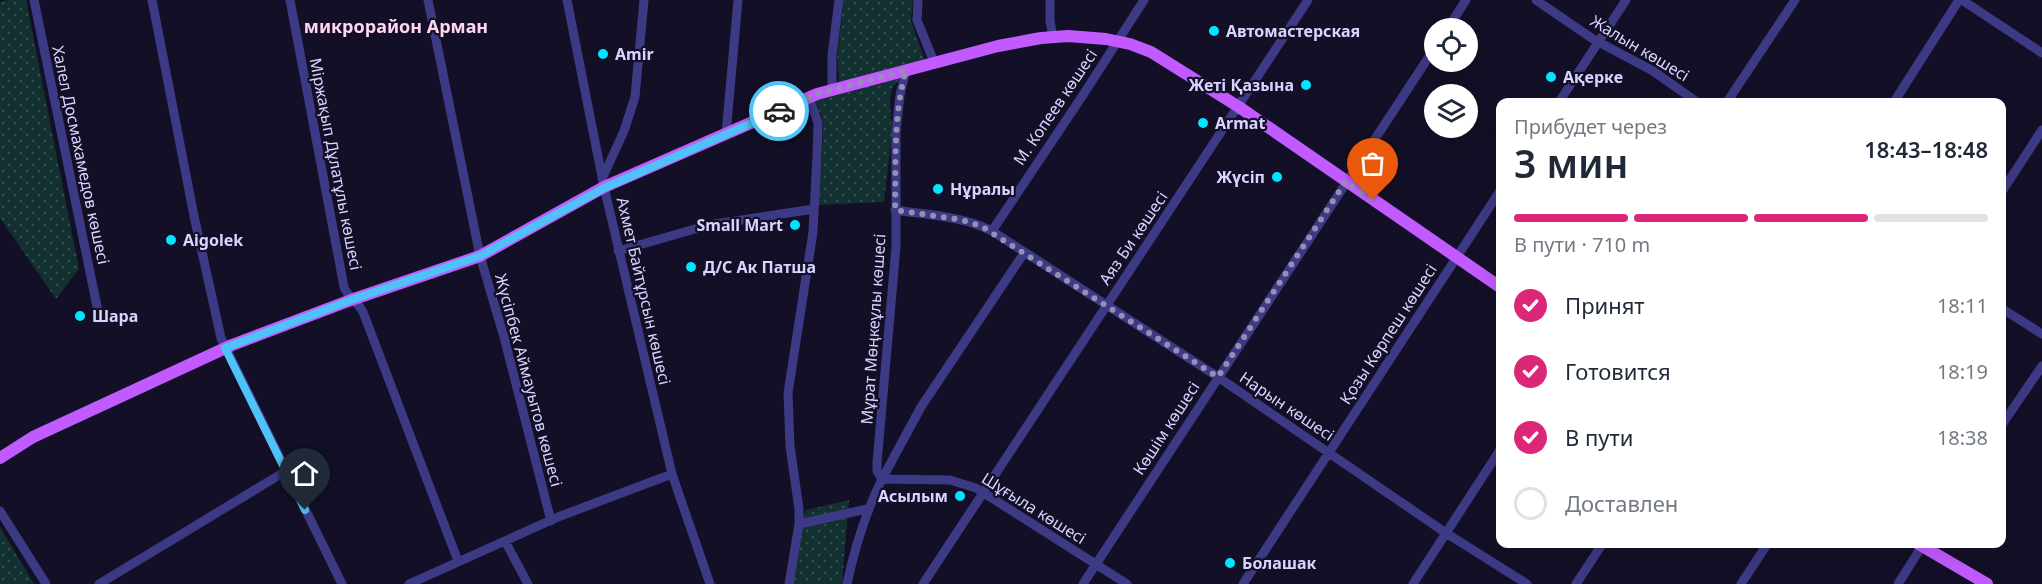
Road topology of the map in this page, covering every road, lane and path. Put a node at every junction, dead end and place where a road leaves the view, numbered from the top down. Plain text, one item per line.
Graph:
1 (34, 0) edge
2 (152, 0) edge
3 (290, 0) edge
4 (428, 0) edge
5 (567, 0) edge
6 (644, 0) edge
7 (738, 0) edge
8 (839, 0) edge
9 (918, 0) edge
10 (1050, 0) edge
11 (1144, 0) edge
12 (1308, 0) edge
13 (1466, 0) edge
14 (1536, 0) edge
15 (1626, 0) edge
16 (1795, 0) edge
17 (1960, 0) edge
18 (1454, 18) edge
19 (1053, 37) junction
20 (1117, 41) junction
21 (1599, 42) junction
22 (2042, 53) edge
23 (934, 63) junction
24 (1424, 64) edge
25 (906, 70) junction
26 (832, 90) junction
27 (810, 98) junction
28 (1562, 98) edge
29 (1691, 98) edge
30 (1730, 98) edge
31 (1897, 98) edge
32 (1239, 107) junction
33 (2042, 130) edge
34 (726, 134) junction
35 (1346, 181) junction
36 (603, 183) junction
37 (2006, 185) edge
38 (1496, 196) edge
39 (814, 209) junction
40 (895, 210) junction
41 (992, 231) junction
42 (618, 251) junction
43 (1024, 253) junction
44 (480, 256) junction
45 (1456, 257) junction
46 (1496, 284) edge
47 (351, 300) junction
48 (1106, 306) junction
49 (2006, 311) edge
50 (99, 316) dead end
51 (2042, 334) edge
52 (225, 348) junction
53 (2042, 366) edge
54 (1218, 377) junction
55 (2006, 419) edge
56 (1329, 452) junction
57 (1496, 456) edge
58 (0, 458) edge
59 (286, 471) junction
60 (672, 474) junction
61 (882, 479) junction
62 (984, 492) junction
63 (867, 509) junction
64 (0, 511) edge
65 (551, 521) junction
66 (799, 524) junction
67 (1446, 533) junction
68 (505, 541) junction
69 (1600, 548) edge
70 (1765, 548) edge
71 (1919, 548) edge
72 (1928, 548) edge
73 (458, 561) junction
74 (1095, 565) junction
75 (46, 584) edge
76 (99, 584) edge
77 (342, 584) edge
78 (409, 584) edge
79 (528, 584) edge
80 (710, 584) edge
81 (789, 584) edge
82 (847, 584) edge
83 (923, 584) edge
84 (1083, 584) edge
85 (1127, 584) edge
86 (1243, 584) edge
87 (1413, 584) edge
88 (1527, 584) edge
89 (1576, 584) edge
90 (1741, 584) edge
91 (1898, 584) edge
92 (1987, 584) edge

1 - 50 street, Халел Досмахамедов көшесі
2 - 52 street
3 - 47 street, Міржақып Дұлатұлы көшесі
4 - 44 street, Жүсіпбек Аймауытов көшесі
5 - 36 street, Ахмет Байтұрсын көшесі
6 - 36 street
7 - 34 street
8 - 26 street
9 - 23 street
10 - 19 street
11 - 20 street, М. Копеев көшесі
12 - 32 street, Аяз Би көшесі
13 - 18 street
14 - 21 street, Жалын көшесі
15 - 21 street
16 - 30 street
17 - 22 street
17 - 31 street
19 - 20 main road
19 - 23 main road
20 - 32 main road
20 - 41 street, М. Копеев көшесі
21 - 28 street
21 - 29 street, Жалын көшесі
23 - 25 main road
24 - 35 street, Көшім көшесі
25 - 26 main road
25 - 40 street, Мұрат Мөңкеұлы көшесі
26 - 27 main road
27 - 34 main road
27 - 39 street
32 - 35 main road
32 - 48 street, Аяз Би көшесі
33 - 37 street
34 - 36 main road
35 - 45 main road
35 - 54 street, Көшім көшесі
36 - 42 street, Ахмет Байтұрсын көшесі
36 - 44 main road
38 - 45 street, Қозы Көрпеш көшесі
39 - 42 street
39 - 66 street
40 - 41 street, Нарын көшесі
40 - 61 street, Мұрат Мөңкеұлы көшесі
41 - 43 street, Нарын көшесі
42 - 60 street, Ахмет Байтұрсын көшесі
43 - 48 street, Нарын көшесі
43 - 61 street
44 - 47 main road
44 - 65 street, Жүсіпбек Аймауытов көшесі
45 - 46 main road
45 - 56 street, Қозы Көрпеш көшесі
47 - 52 main road
47 - 73 street, Міржақып Дұлатұлы көшесі
48 - 54 street, Нарын көшесі
48 - 62 street, Аяз Би көшесі
49 - 51 street
52 - 58 main road
52 - 59 street
53 - 55 street
54 - 56 street, Нарын көшесі
54 - 74 street, Көшім көшесі
56 - 67 street, Нарын көшесі
56 - 86 street, Қозы Көрпеш көшесі
57 - 67 street
59 - 76 street
59 - 77 street
60 - 65 street
60 - 80 street, Ахмет Байтұрсын көшесі
61 - 62 street, Шұғыла көшесі
61 - 63 street
62 - 74 street, Шұғыла көшесі
62 - 83 street, Аяз Би көшесі
63 - 66 street
63 - 82 street
64 - 75 street
65 - 68 street
66 - 81 street
67 - 87 street
67 - 88 street, Нарын көшесі
68 - 73 street
68 - 79 street
69 - 89 street
70 - 90 street
71 - 91 street
72 - 92 main road
73 - 78 street
74 - 84 street, Көшім көшесі
74 - 85 street, Шұғыла көшесі

